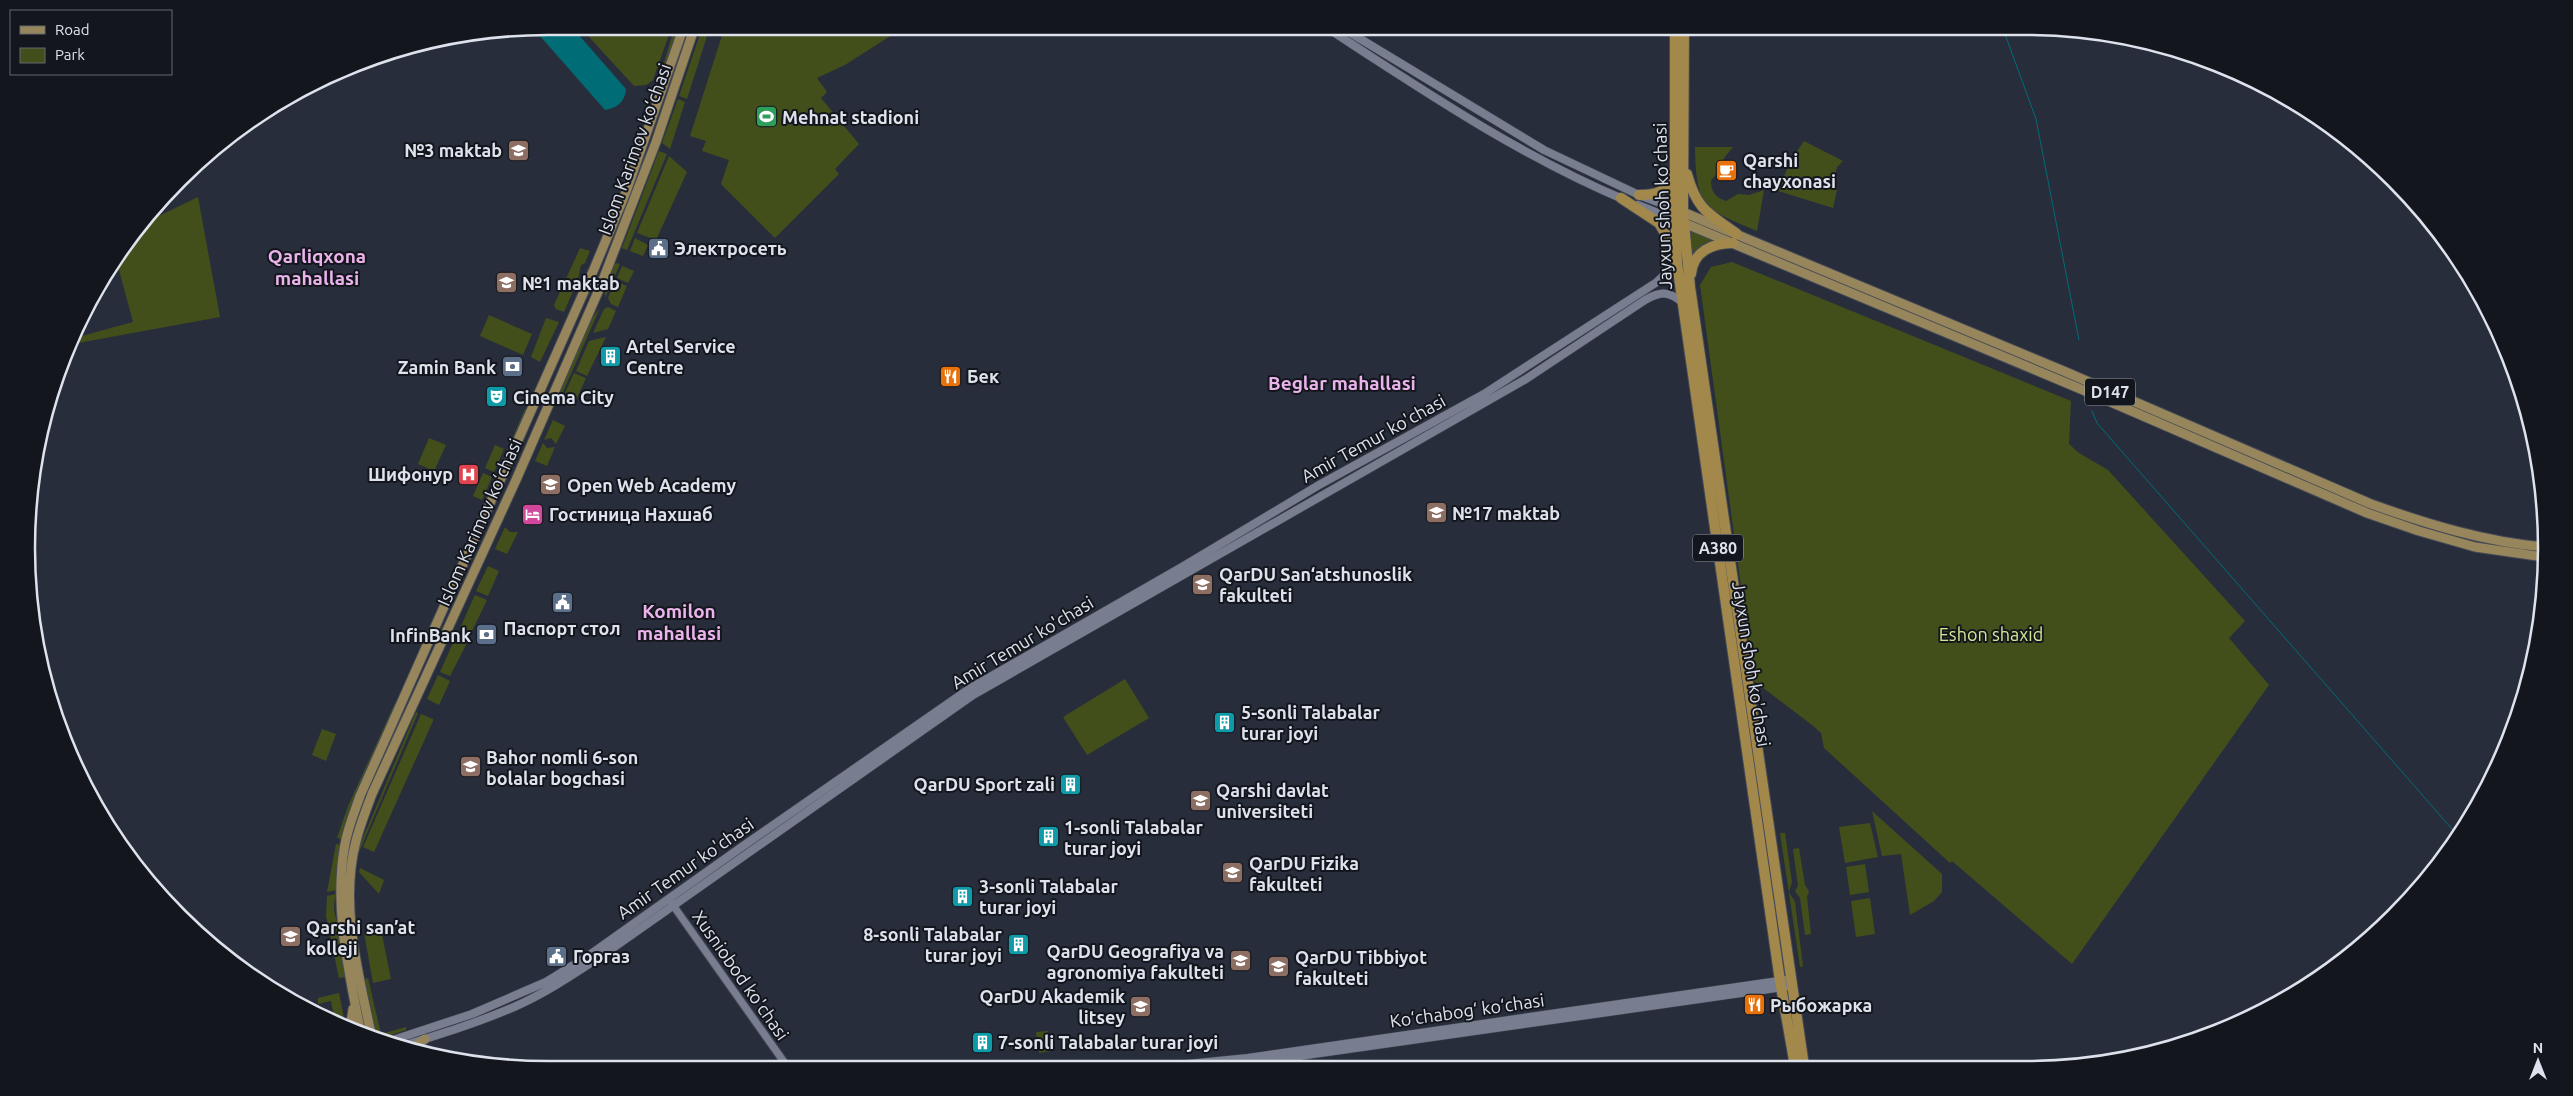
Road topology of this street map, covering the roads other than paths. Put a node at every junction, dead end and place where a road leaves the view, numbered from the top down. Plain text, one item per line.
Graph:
1 (680, 35) edge
2 (689, 35) edge
3 (1347, 35) edge
4 (1349, 35) edge
5 (1675, 35) edge
6 (1684, 35) edge
7 (692, 37) joint
8 (1679, 160) junction
9 (1639, 195) junction
10 (1621, 198) junction
11 (1679, 216) junction
12 (1735, 239) junction
13 (1677, 258) junction
14 (1690, 287) junction
15 (1683, 303) junction
16 (2295, 472) junction
17 (2291, 481) junction
18 (2371, 504) junction
19 (1272, 514) junction
20 (2367, 514) junction
21 (1276, 522) junction
22 (2538, 546) edge
23 (2538, 556) edge
24 (1743, 685) junction
25 (670, 902) junction
26 (1786, 984) junction
27 (353, 994) junction
28 (351, 1021) edge
29 (359, 1025) edge
30 (370, 1029) edge
31 (398, 1039) edge
32 (426, 1039) junction
33 (412, 1043) edge
34 (417, 1045) edge
35 (782, 1061) edge
36 (1266, 1061) edge
37 (1794, 1061) edge
38 (1803, 1061) edge

1 - 27 main road, Islom Karimov ko‘chasi
2 - 7 main road
3 - 10 main road
4 - 9 main road
5 - 8 highway, Jayxun shoh ko'chasi / A380
6 - 8 highway, Jayxun shoh ko'chasi / A380
7 - 30 main road, Islom Karimov ko‘chasi
8 - 9 highway
8 - 11 highway, Jayxun shoh ko'chasi / A380
8 - 12 highway
9 - 11 main road
10 - 11 main road
10 - 13 highway
11 - 12 main road, D147
11 - 13 highway, Jayxun shoh ko'chasi / A380
11 - 14 highway, Jayxun shoh ko'chasi / A380
12 - 14 highway
12 - 16 main road, D147
12 - 17 main road, D147
13 - 15 highway, Jayxun shoh ko'chasi / A380
13 - 19 main road, Amir Temur ko'chasi
14 - 24 highway, Jayxun shoh ko'chasi / A380
15 - 21 main road, Amir Temur ko'chasi
15 - 24 highway, Jayxun shoh ko'chasi / A380
16 - 17 main road
16 - 18 main road, D147
17 - 20 main road, D147
18 - 20 main road
18 - 22 main road, D147
19 - 21 main road
19 - 25 main road, Amir Temur ko'chasi
20 - 23 main road, D147
21 - 25 main road, Amir Temur ko'chasi
24 - 26 highway, Jayxun shoh ko'chasi / A380
25 - 31 main road, Amir Temur ko'chasi
25 - 32 main road, Amir Temur ko'chasi
25 - 35 street, Xusniobod ko'chasi
26 - 36 main road, Ko‘chabog‘ ko‘chasi
26 - 37 highway, Jayxun shoh ko'chasi / A380
26 - 38 highway, Jayxun shoh ko'chasi / A380
27 - 28 main road
27 - 29 main road, Islom Karimov ko‘chasi
32 - 33 main road, Amir Temur ko'chasi
32 - 34 main road

